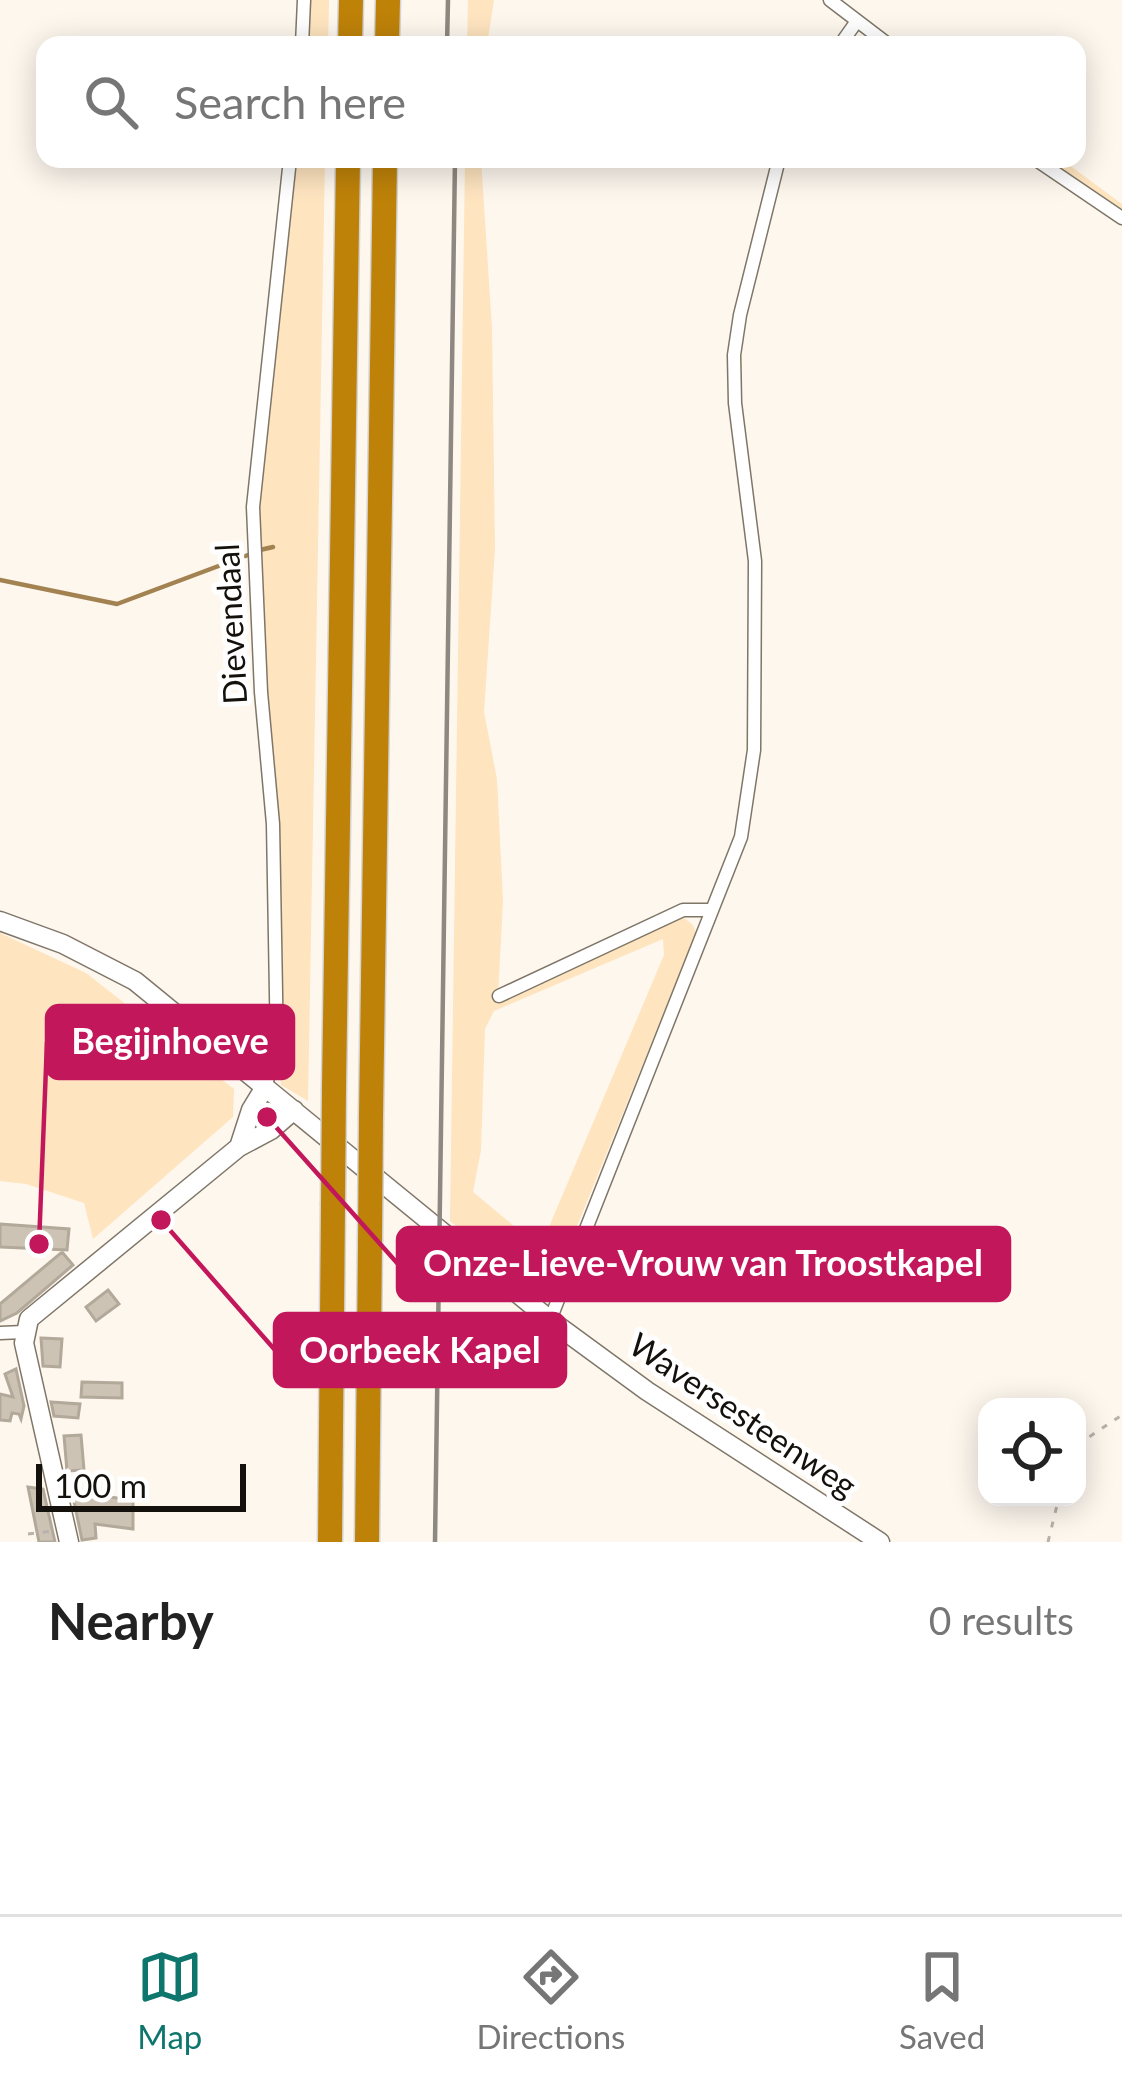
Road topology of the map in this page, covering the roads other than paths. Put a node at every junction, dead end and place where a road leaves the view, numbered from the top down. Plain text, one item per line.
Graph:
1 (304, 0) edge
2 (351, 0) edge
3 (388, 0) edge
4 (830, 0) edge
5 (857, 21) junction
6 (302, 36) edge
7 (350, 36) edge
8 (387, 36) edge
9 (846, 36) edge
10 (877, 36) edge
11 (289, 168) edge
12 (348, 168) edge
13 (385, 168) edge
14 (777, 168) edge
15 (1048, 168) edge
16 (1122, 218) edge
17 (712, 910) junction
18 (0, 921) edge
19 (499, 996) dead end
20 (265, 1087) junction
21 (294, 1110) junction
22 (238, 1147) junction
23 (550, 1320) junction
24 (24, 1332) junction
25 (0, 1333) edge
26 (67, 1535) edge
27 (330, 1542) edge
28 (367, 1542) edge
29 (880, 1542) edge

1 - 6 street
2 - 7 highway
3 - 8 highway
4 - 5 street
5 - 9 street
5 - 10 street
11 - 20 street, Dievendaal
12 - 27 highway, bridge
13 - 28 highway, bridge
14 - 17 street
15 - 16 street
17 - 19 street
17 - 23 street
18 - 20 street, Waversesteenweg
20 - 21 street, Waversesteenweg
20 - 22 street
21 - 22 street
21 - 23 street, Waversesteenweg
22 - 24 street
23 - 29 street, Waversesteenweg
24 - 25 street
24 - 26 street

